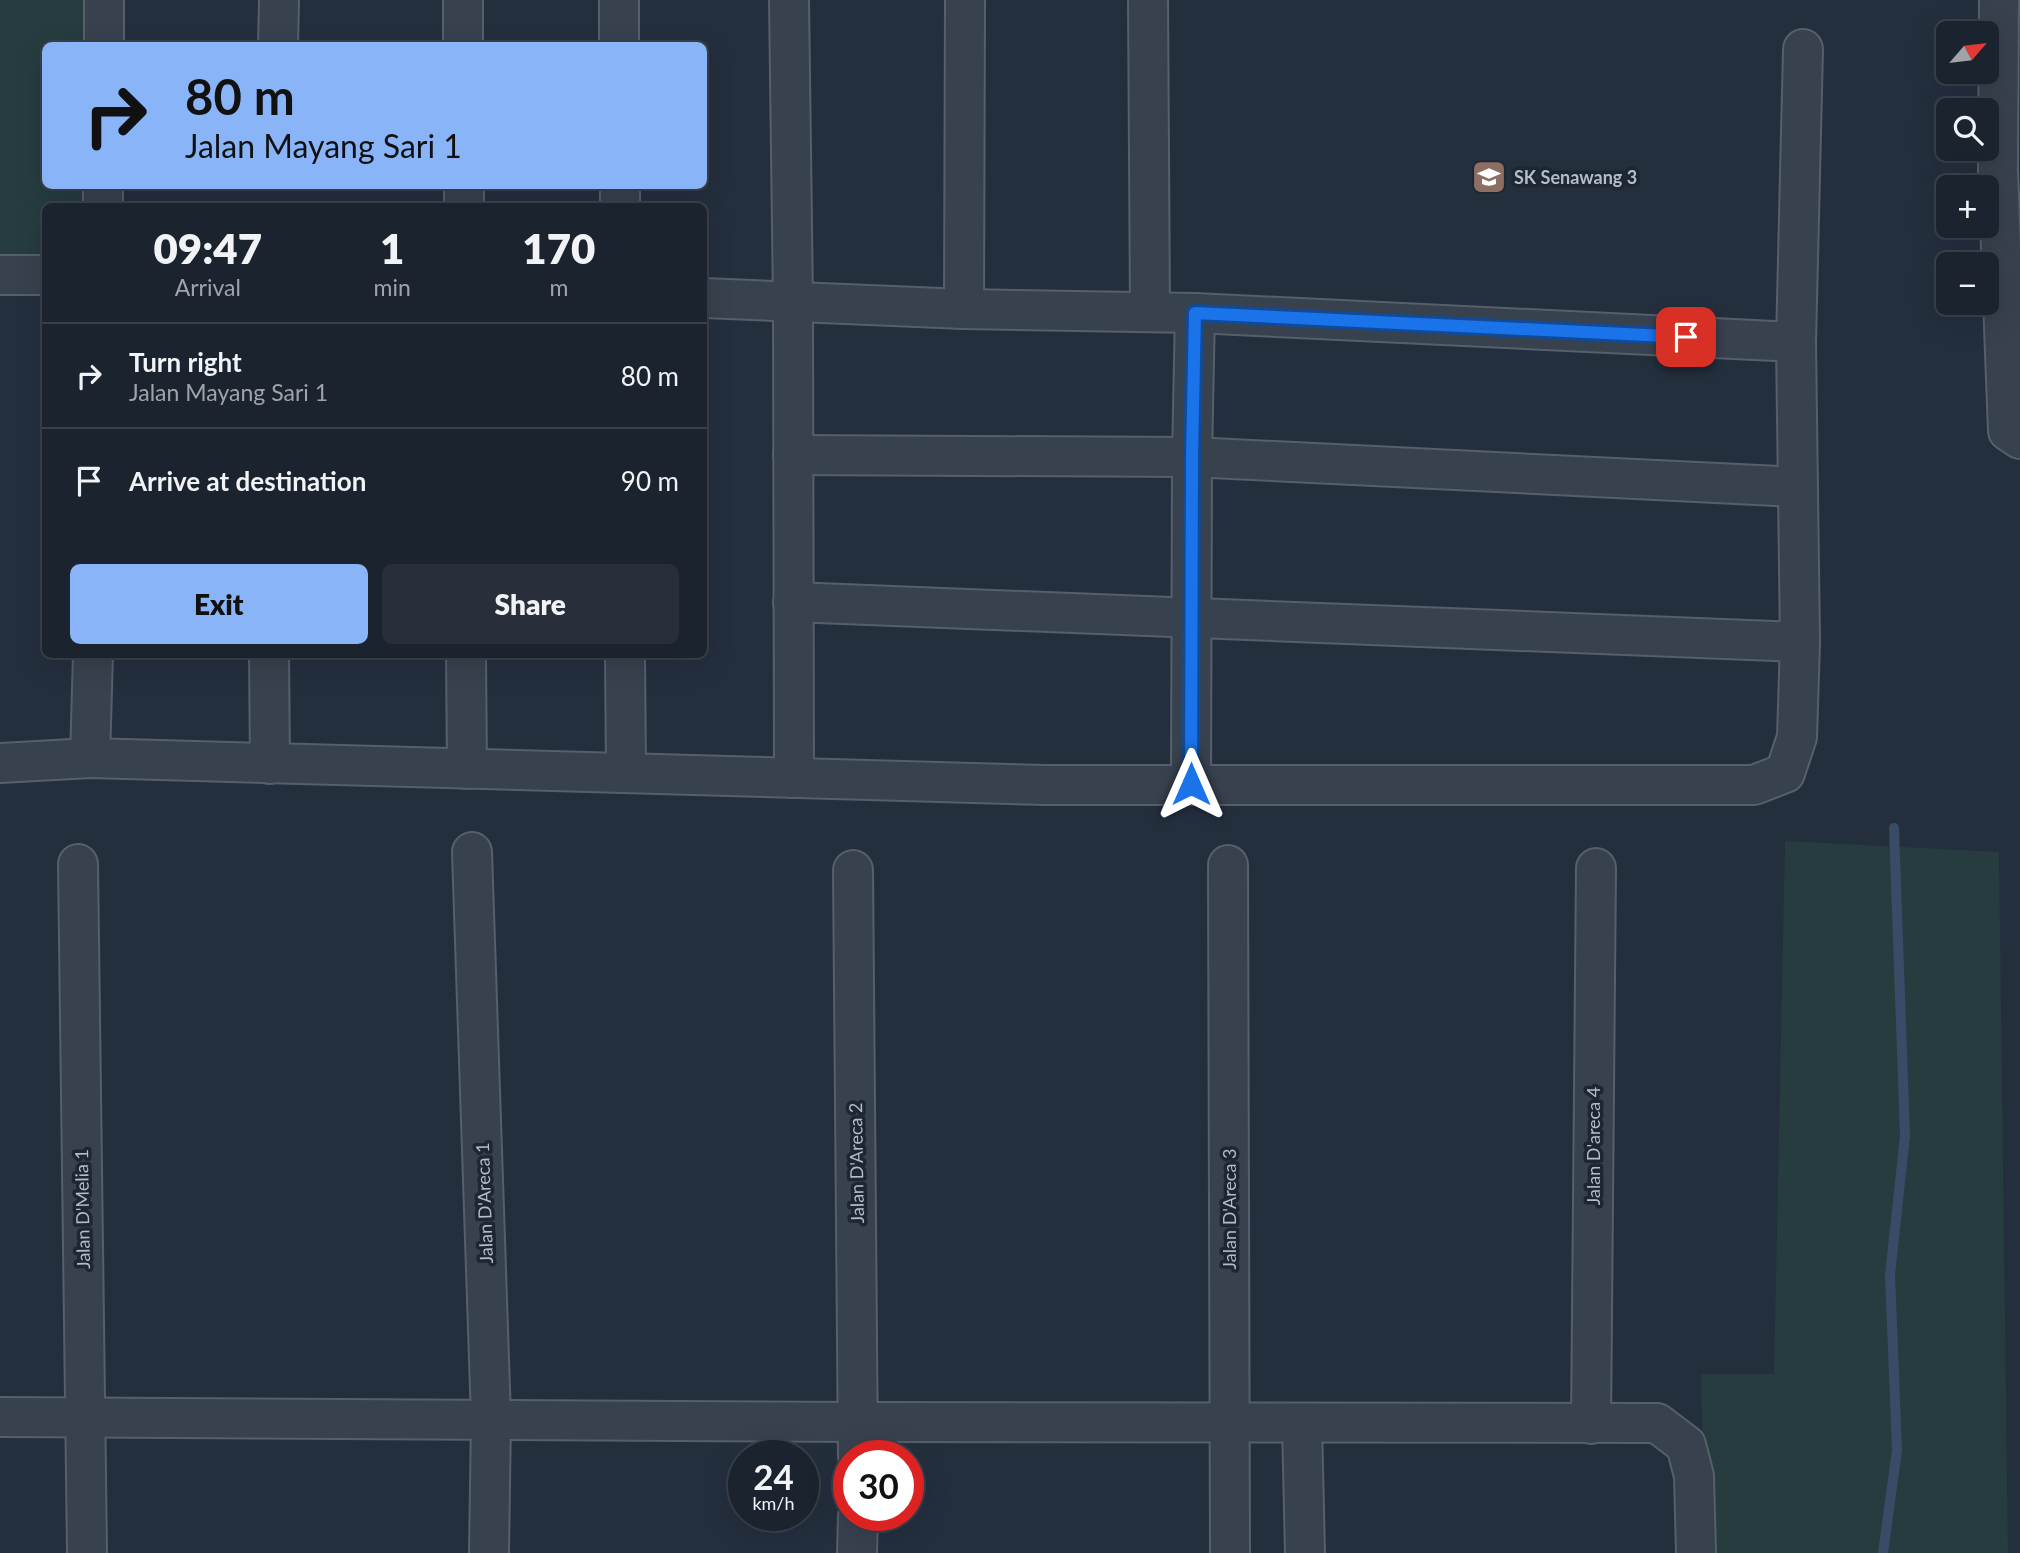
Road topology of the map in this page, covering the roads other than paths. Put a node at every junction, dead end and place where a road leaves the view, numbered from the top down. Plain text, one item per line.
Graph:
1 (104, 0) edge
2 (278, 0) edge
3 (463, 0) edge
4 (619, 0) edge
5 (789, 0) edge
6 (965, 0) edge
7 (1148, 0) edge
8 (1999, 0) edge
9 (104, 42) edge
10 (278, 42) edge
11 (463, 42) edge
12 (619, 42) edge
13 (1803, 49) dead end
14 (2009, 170) edge
15 (0, 275) edge
16 (42, 275) edge
17 (707, 298) edge
18 (793, 302) junction
19 (964, 309) junction
20 (1150, 311) junction
21 (1195, 313) junction
22 (1796, 342) junction
23 (2020, 439) edge
24 (793, 455) junction
25 (1192, 457) junction
26 (1798, 487) junction
27 (793, 602) junction
28 (1192, 619) junction
29 (1800, 642) junction
30 (93, 658) edge
31 (269, 658) edge
32 (466, 658) edge
33 (625, 658) edge
34 (90, 758) junction
35 (0, 763) edge
36 (270, 764) junction
37 (467, 769) junction
38 (626, 773) junction
39 (794, 778) junction
40 (1191, 784) junction
41 (472, 852) dead end
42 (78, 864) dead end
43 (1228, 865) dead end
44 (1596, 868) dead end
45 (853, 870) dead end
46 (0, 1418) edge
47 (85, 1418) junction
48 (491, 1419) junction
49 (1229, 1422) junction
50 (1302, 1423) junction
51 (1591, 1424) junction
52 (858, 1439) edge
53 (858, 1531) edge
54 (87, 1553) edge
55 (489, 1553) edge
56 (857, 1553) edge
57 (1230, 1553) edge
58 (1305, 1553) edge
59 (1696, 1553) edge

1 - 9 street
2 - 10 street
3 - 11 street
4 - 12 street
5 - 18 street
6 - 19 street
7 - 20 street
8 - 14 street
13 - 22 street
14 - 23 street
15 - 16 street
17 - 18 street
18 - 19 street
18 - 24 street
19 - 20 street
20 - 21 street
21 - 22 street
21 - 25 street
22 - 26 street
24 - 25 street
24 - 27 street
25 - 26 street
25 - 28 street
26 - 29 street
27 - 28 street
27 - 39 street
28 - 29 street
28 - 40 street
29 - 40 street
30 - 34 street
31 - 36 street
32 - 37 street
33 - 38 street
34 - 35 street
34 - 36 street
36 - 37 street
37 - 38 street
38 - 39 street
39 - 40 street
41 - 48 street, Jalan D'Areca 1
42 - 47 street, Jalan D'Melia 1
43 - 49 street, Jalan D'Areca 3
44 - 51 street, Jalan D'areca 4
45 - 52 street, Jalan D'Areca 2
46 - 47 street
47 - 48 street
47 - 54 street, Jalan D'Melia 1
48 - 52 street
48 - 55 street, Jalan D'Areca 1
49 - 50 street
49 - 52 street
49 - 57 street, Jalan D'Areca 3
50 - 51 street
50 - 58 street
51 - 59 street
53 - 56 street

